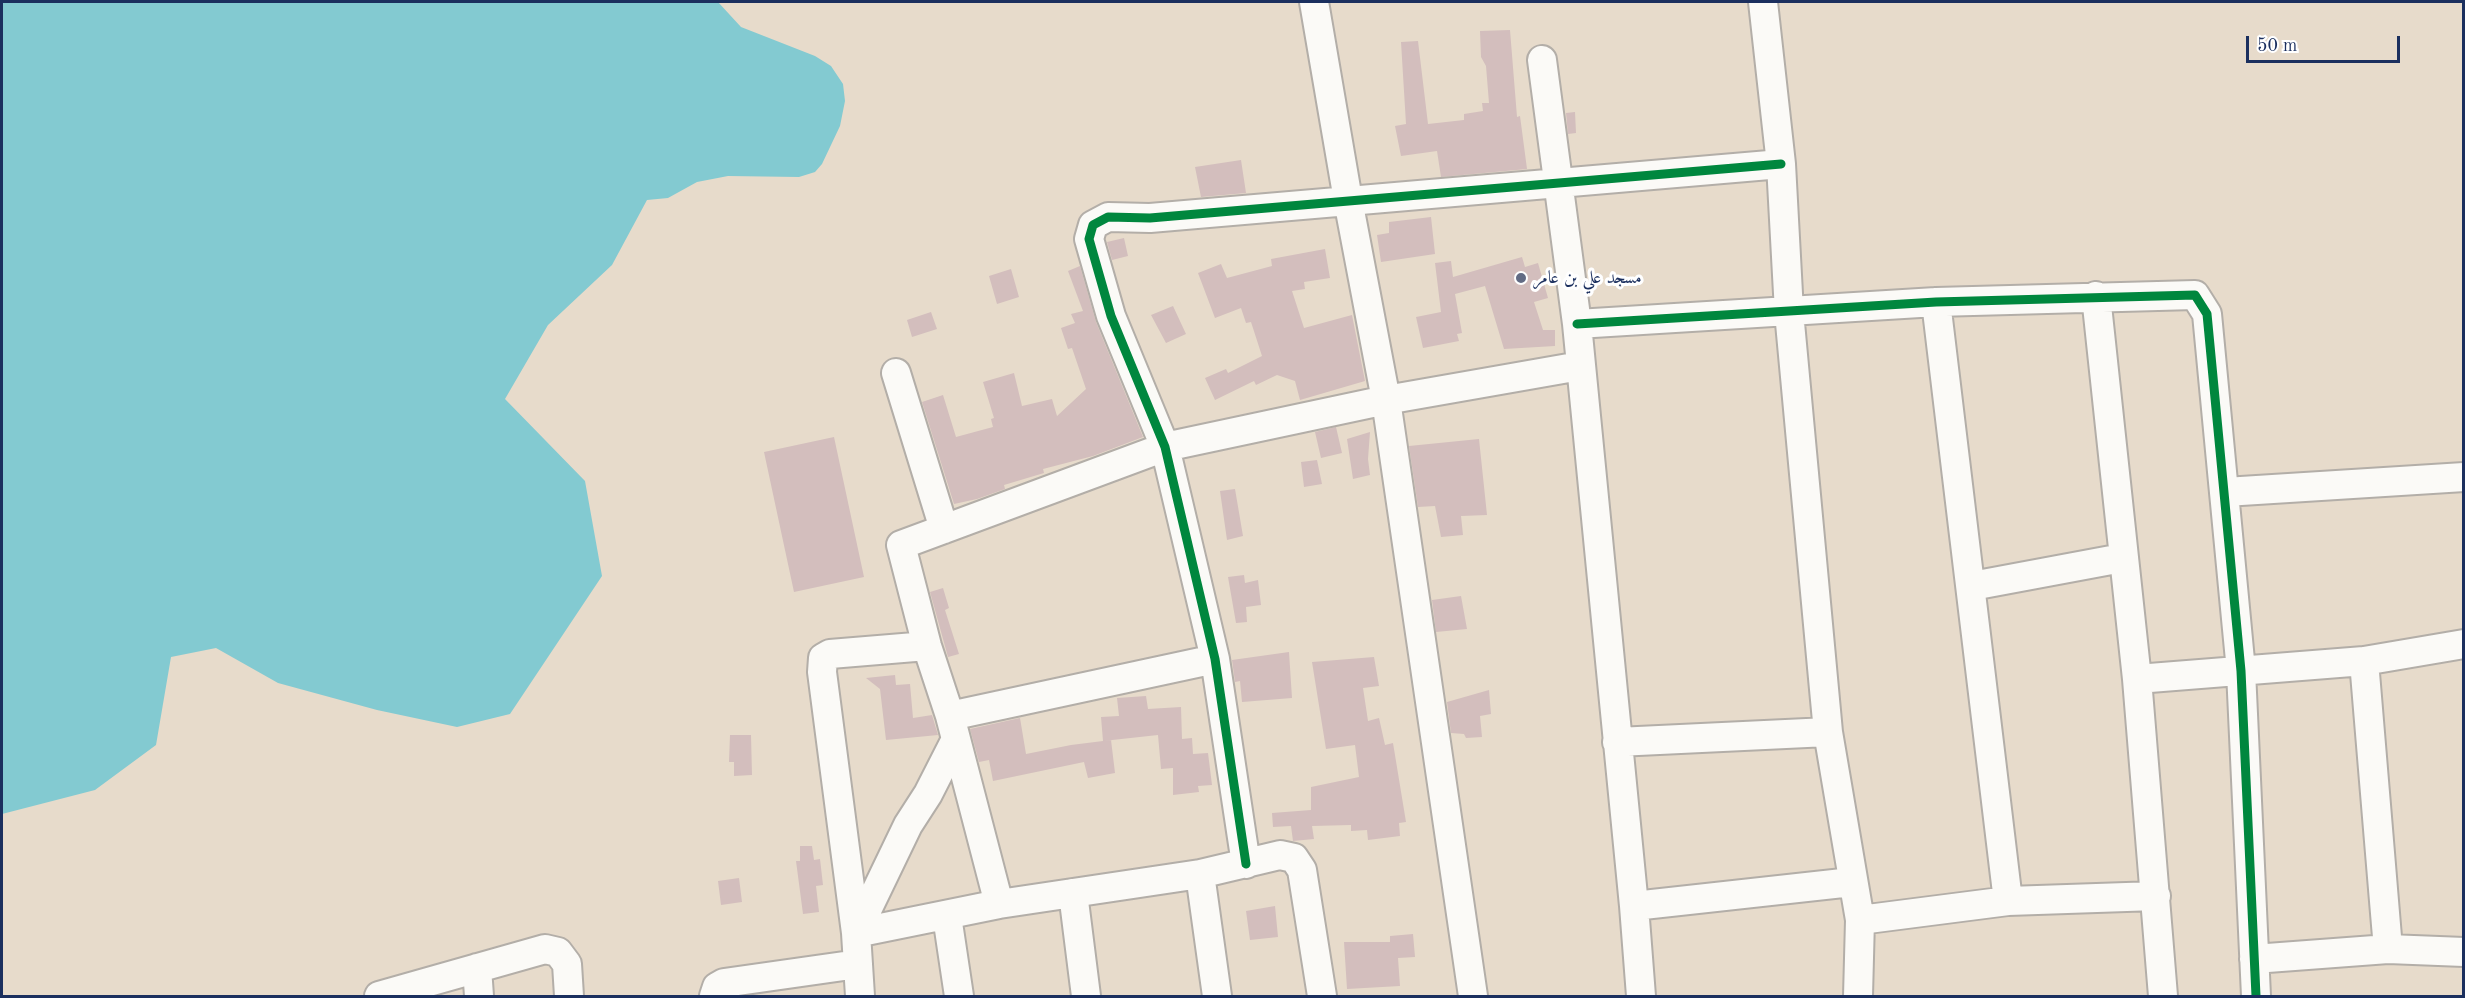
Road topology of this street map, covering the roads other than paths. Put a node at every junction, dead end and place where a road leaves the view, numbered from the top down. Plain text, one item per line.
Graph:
1 (1314, 2) edge
2 (1763, 2) edge
3 (1542, 60) dead end
4 (1781, 164) junction
5 (1557, 182) junction
6 (1348, 200) junction
7 (2096, 296) junction
8 (1935, 302) junction
9 (1789, 312) junction
10 (1577, 324) junction
11 (1580, 366) junction
12 (896, 373) dead end
13 (1386, 400) junction
14 (1165, 447) junction
15 (2463, 477) edge
16 (2225, 492) junction
17 (944, 529) junction
18 (2122, 558) junction
19 (1972, 586) junction
20 (2463, 644) edge
21 (927, 646) junction
22 (1215, 660) junction
23 (2364, 661) junction
24 (2241, 670) junction
25 (2137, 679) junction
26 (953, 728) junction
27 (1828, 732) junction
28 (1617, 742) junction
29 (1246, 864) junction
30 (1200, 874) junction
31 (1852, 882) junction
32 (1074, 893) junction
33 (2156, 896) junction
34 (2008, 901) junction
35 (999, 904) junction
36 (1634, 906) junction
37 (947, 916) junction
38 (1860, 920) junction
39 (856, 933) junction
40 (2388, 950) junction
41 (2463, 952) edge
42 (2254, 959) junction
43 (858, 964) junction
44 (477, 968) junction
45 (380, 996) edge
46 (479, 996) edge
47 (569, 996) edge
48 (714, 996) edge
49 (860, 996) edge
50 (959, 996) edge
51 (1086, 996) edge
52 (1217, 996) edge
53 (1322, 996) edge
54 (1473, 996) edge
55 (1641, 996) edge
56 (1858, 996) edge
57 (2163, 996) edge
58 (2256, 996) edge

1 - 6 street
2 - 4 street
3 - 5 street
4 - 5 street
4 - 9 street
5 - 6 street
5 - 10 street
6 - 13 street
6 - 14 street
7 - 8 street
7 - 16 street
7 - 18 street
8 - 9 street
8 - 19 street
9 - 10 street
9 - 27 street
10 - 11 street
11 - 13 street
11 - 28 street
12 - 17 street
13 - 14 street
13 - 54 street
14 - 17 street
14 - 22 street
15 - 16 street
16 - 24 street
17 - 21 street
18 - 19 street
18 - 25 street
19 - 34 street
20 - 23 street
21 - 26 street
21 - 39 street
22 - 26 street
22 - 29 street
23 - 24 street
23 - 40 street
24 - 25 street
24 - 42 street
25 - 33 street
26 - 35 street
26 - 39 street
27 - 28 street
27 - 31 street
28 - 36 street
29 - 30 street
29 - 53 street
30 - 32 street
30 - 52 street
31 - 36 street
31 - 38 street
32 - 35 street
32 - 51 street
33 - 34 street
33 - 57 street
34 - 38 street
35 - 37 street
36 - 55 street
37 - 39 street
37 - 50 street
38 - 56 street
39 - 43 street
40 - 41 street
40 - 42 street
42 - 58 street
43 - 48 street
43 - 49 street
44 - 45 street
44 - 46 street
44 - 47 street

